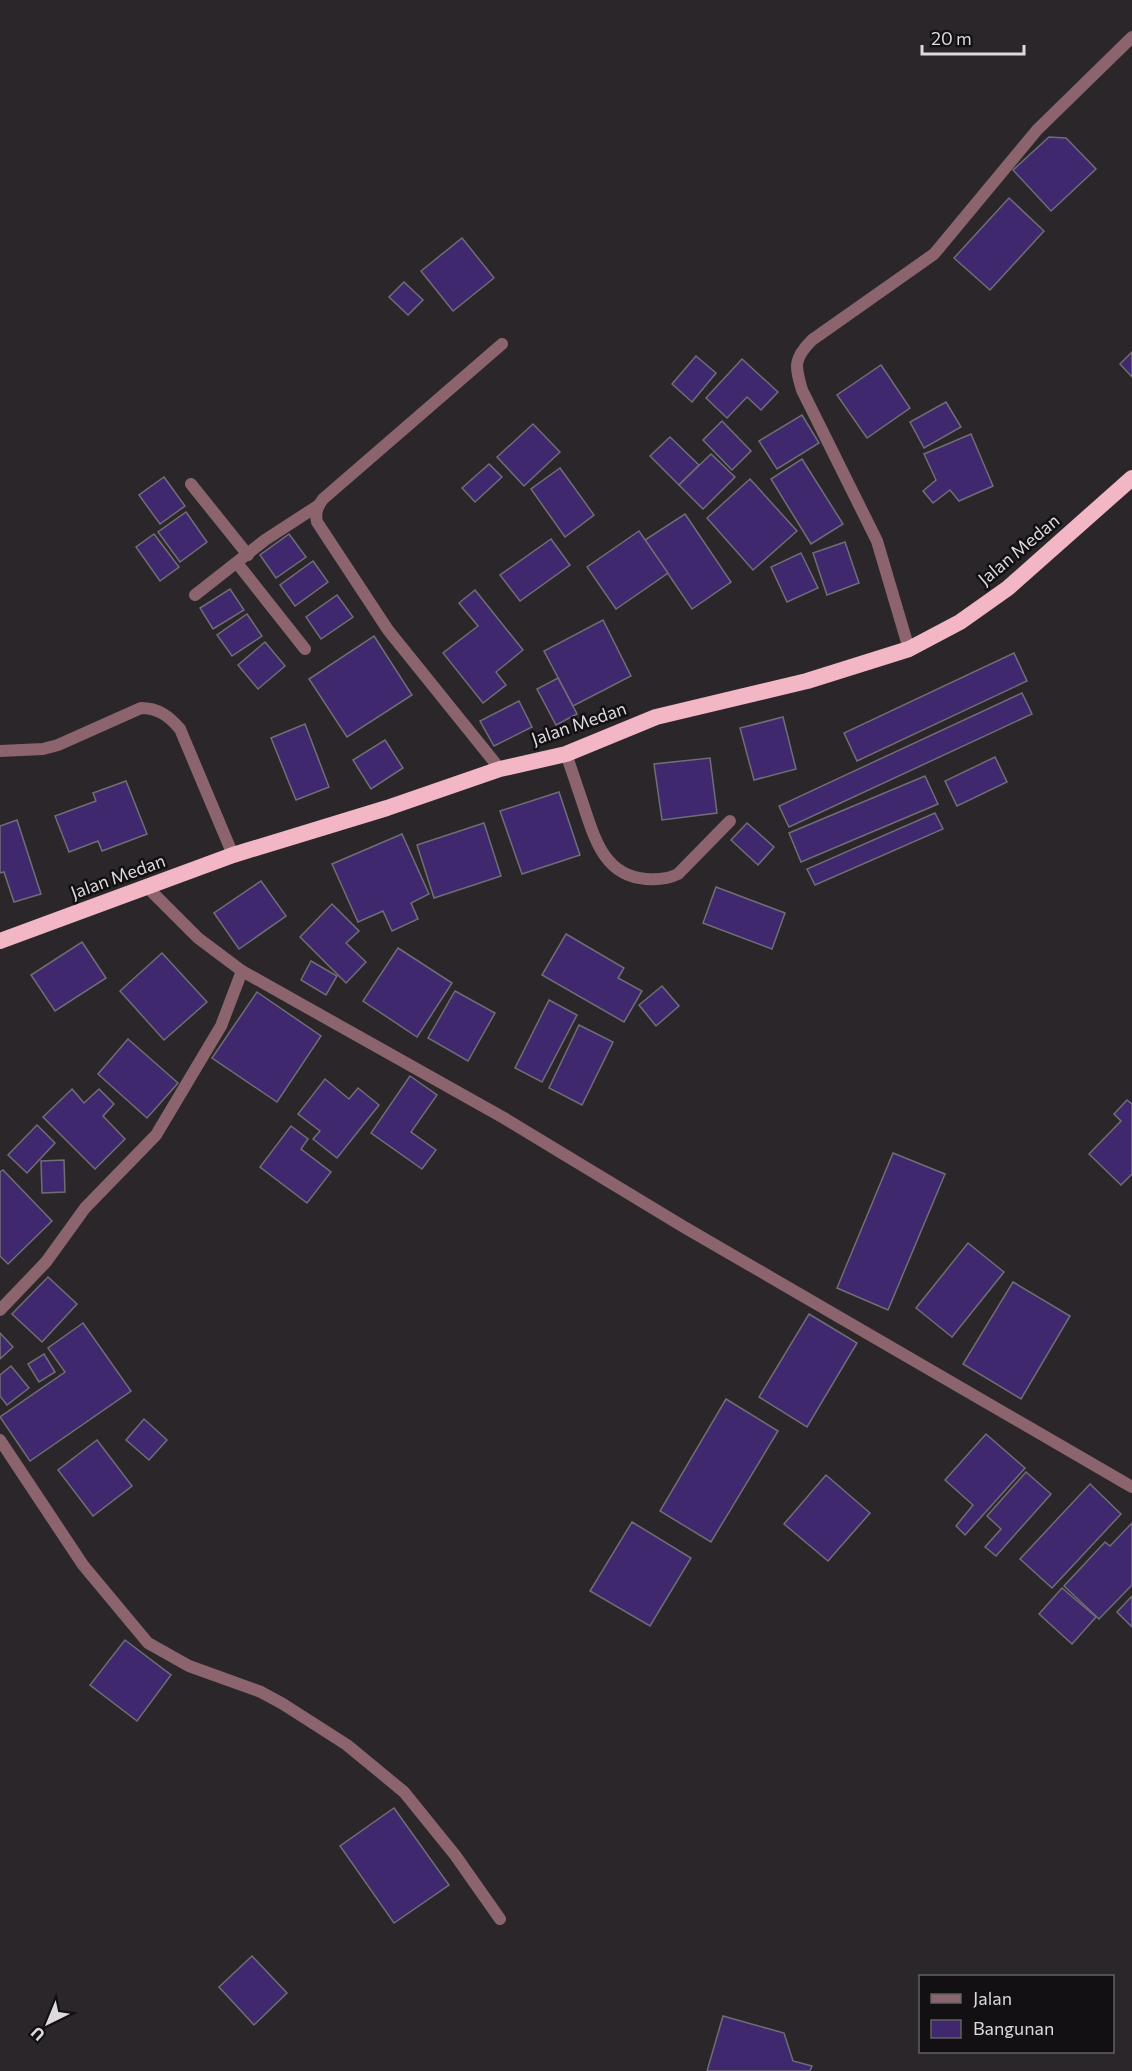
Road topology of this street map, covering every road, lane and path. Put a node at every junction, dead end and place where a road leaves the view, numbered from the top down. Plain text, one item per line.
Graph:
1 (1132, 38) edge
2 (502, 344) dead end
3 (1132, 478) edge
4 (191, 484) dead end
5 (319, 505) junction
6 (248, 555) junction
7 (237, 563) junction
8 (195, 595) dead end
9 (305, 649) dead end
10 (909, 649) junction
11 (0, 750) edge
12 (566, 754) junction
13 (500, 769) junction
14 (730, 821) dead end
15 (233, 855) junction
16 (147, 887) junction
17 (0, 941) edge
18 (242, 971) junction
19 (0, 1310) edge
20 (0, 1440) edge
21 (1132, 1487) edge
22 (500, 1919) dead end

1 - 10 street
2 - 5 street
3 - 10 highway, Jalan Medan
4 - 6 street
5 - 6 street
5 - 13 street
6 - 7 street
7 - 8 street
7 - 9 street
10 - 12 highway, Jalan Medan
11 - 15 street
12 - 13 highway, Jalan Medan
12 - 14 street
13 - 15 highway, Jalan Medan
15 - 16 highway, Jalan Medan
16 - 17 highway, Jalan Medan
16 - 18 street
18 - 19 street
18 - 21 street
20 - 22 street

